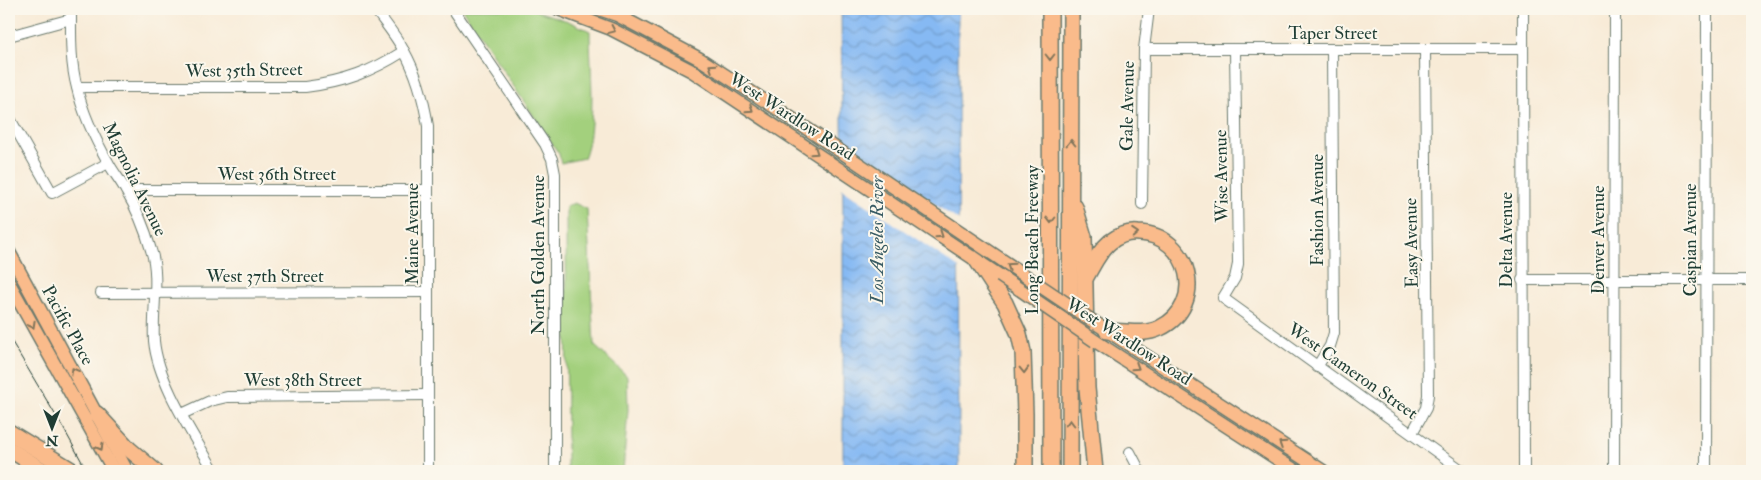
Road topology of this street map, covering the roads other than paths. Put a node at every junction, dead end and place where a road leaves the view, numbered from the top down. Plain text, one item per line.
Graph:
1 (375, 9) edge
2 (453, 9) edge
3 (558, 9) edge
4 (599, 9) edge
5 (1050, 9) edge
6 (1071, 9) edge
7 (1149, 9) edge
8 (1523, 9) edge
9 (1615, 9) edge
10 (1707, 9) edge
11 (71, 14) edge
12 (9, 36) edge
13 (1144, 49) junction
14 (1236, 49) junction
15 (1332, 49) junction
16 (1425, 49) junction
17 (1523, 49) junction
18 (404, 51) junction
19 (76, 88) junction
20 (9, 117) edge
21 (108, 163) junction
22 (126, 190) junction
23 (428, 190) junction
24 (1071, 192) junction
25 (1142, 204) dead end
26 (9, 252) edge
27 (976, 259) junction
28 (1086, 277) junction
29 (1522, 280) junction
30 (1614, 280) junction
31 (1707, 280) junction
32 (1752, 280) edge
33 (9, 283) edge
34 (154, 292) junction
35 (428, 292) junction
36 (102, 293) dead end
37 (1222, 298) joint
38 (1101, 326) junction
39 (1318, 367) junction
40 (428, 395) junction
41 (182, 414) junction
42 (92, 418) junction
43 (1051, 431) junction
44 (9, 432) edge
45 (1412, 433) junction
46 (9, 442) edge
47 (9, 449) edge
48 (1130, 452) dead end
49 (51, 471) edge
50 (73, 471) edge
51 (114, 471) edge
52 (127, 471) edge
53 (155, 471) edge
54 (214, 471) edge
55 (426, 471) edge
56 (555, 471) edge
57 (1025, 471) edge
58 (1043, 471) edge
59 (1051, 471) edge
60 (1070, 471) edge
61 (1095, 471) edge
62 (1140, 471) edge
63 (1296, 471) edge
64 (1322, 471) edge
65 (1464, 471) edge
66 (1524, 471) edge
67 (1614, 471) edge
68 (1706, 471) edge

1 - 18 street, Maine Avenue
2 - 56 street, North Golden Avenue
3 -> 27 main road, West Wardlow Road
38 -> 4 main road, West Wardlow Road, bridge
5 -> 43 highway, Long Beach Freeway
24 -> 6 highway
7 - 13 street, Gale Avenue
8 - 17 street, Delta Avenue
9 - 30 street, Denver Avenue
10 - 31 street, Caspian Avenue
11 - 12 street
11 - 19 street, Magnolia Avenue
13 - 14 street, Taper Street
13 - 25 street, Gale Avenue
14 - 15 street, Taper Street
14 - 37 street, Wise Avenue
15 - 16 street, Taper Street
15 - 39 street, Fashion Avenue
16 - 17 street, Taper Street
16 - 45 street, Easy Avenue
17 - 29 street, Delta Avenue
18 - 19 street, West 35th Street
18 - 23 street, Maine Avenue
19 - 21 street, Magnolia Avenue
20 - 21 street
21 - 22 street, Magnolia Avenue
22 - 23 street, West 36th Street
22 - 34 street, Magnolia Avenue
23 - 35 street, Maine Avenue
24 - 28 highway
60 -> 24 highway
42 -> 26 main road, Pacific Place
27 -> 57 highway
27 -> 63 main road, West Wardlow Road, bridge
28 -> 38 highway
28 - 61 highway
29 - 30 street
29 - 66 street, Delta Avenue
30 - 31 street
30 - 67 street, Denver Avenue
31 - 32 street
31 - 68 street, Caspian Avenue
33 -> 42 main road, Pacific Place
34 - 35 street, West 37th Street
34 - 36 street, West 37th Street
34 - 41 street, Magnolia Avenue
35 - 40 street, Maine Avenue
37 - 39 street, West Cameron Street
64 -> 38 main road, West Wardlow Road
39 - 45 street, West Cameron Street
40 - 41 street, West 38th Street
40 - 55 street, Maine Avenue
41 - 54 street, Magnolia Avenue
42 -> 51 main road
42 - 52 main road
42 - 53 highway
43 - 58 highway
43 - 59 highway, Long Beach Freeway
44 - 50 highway
45 - 65 street, West Cameron Street
46 - 49 highway
47 - 49 highway
48 - 62 street

